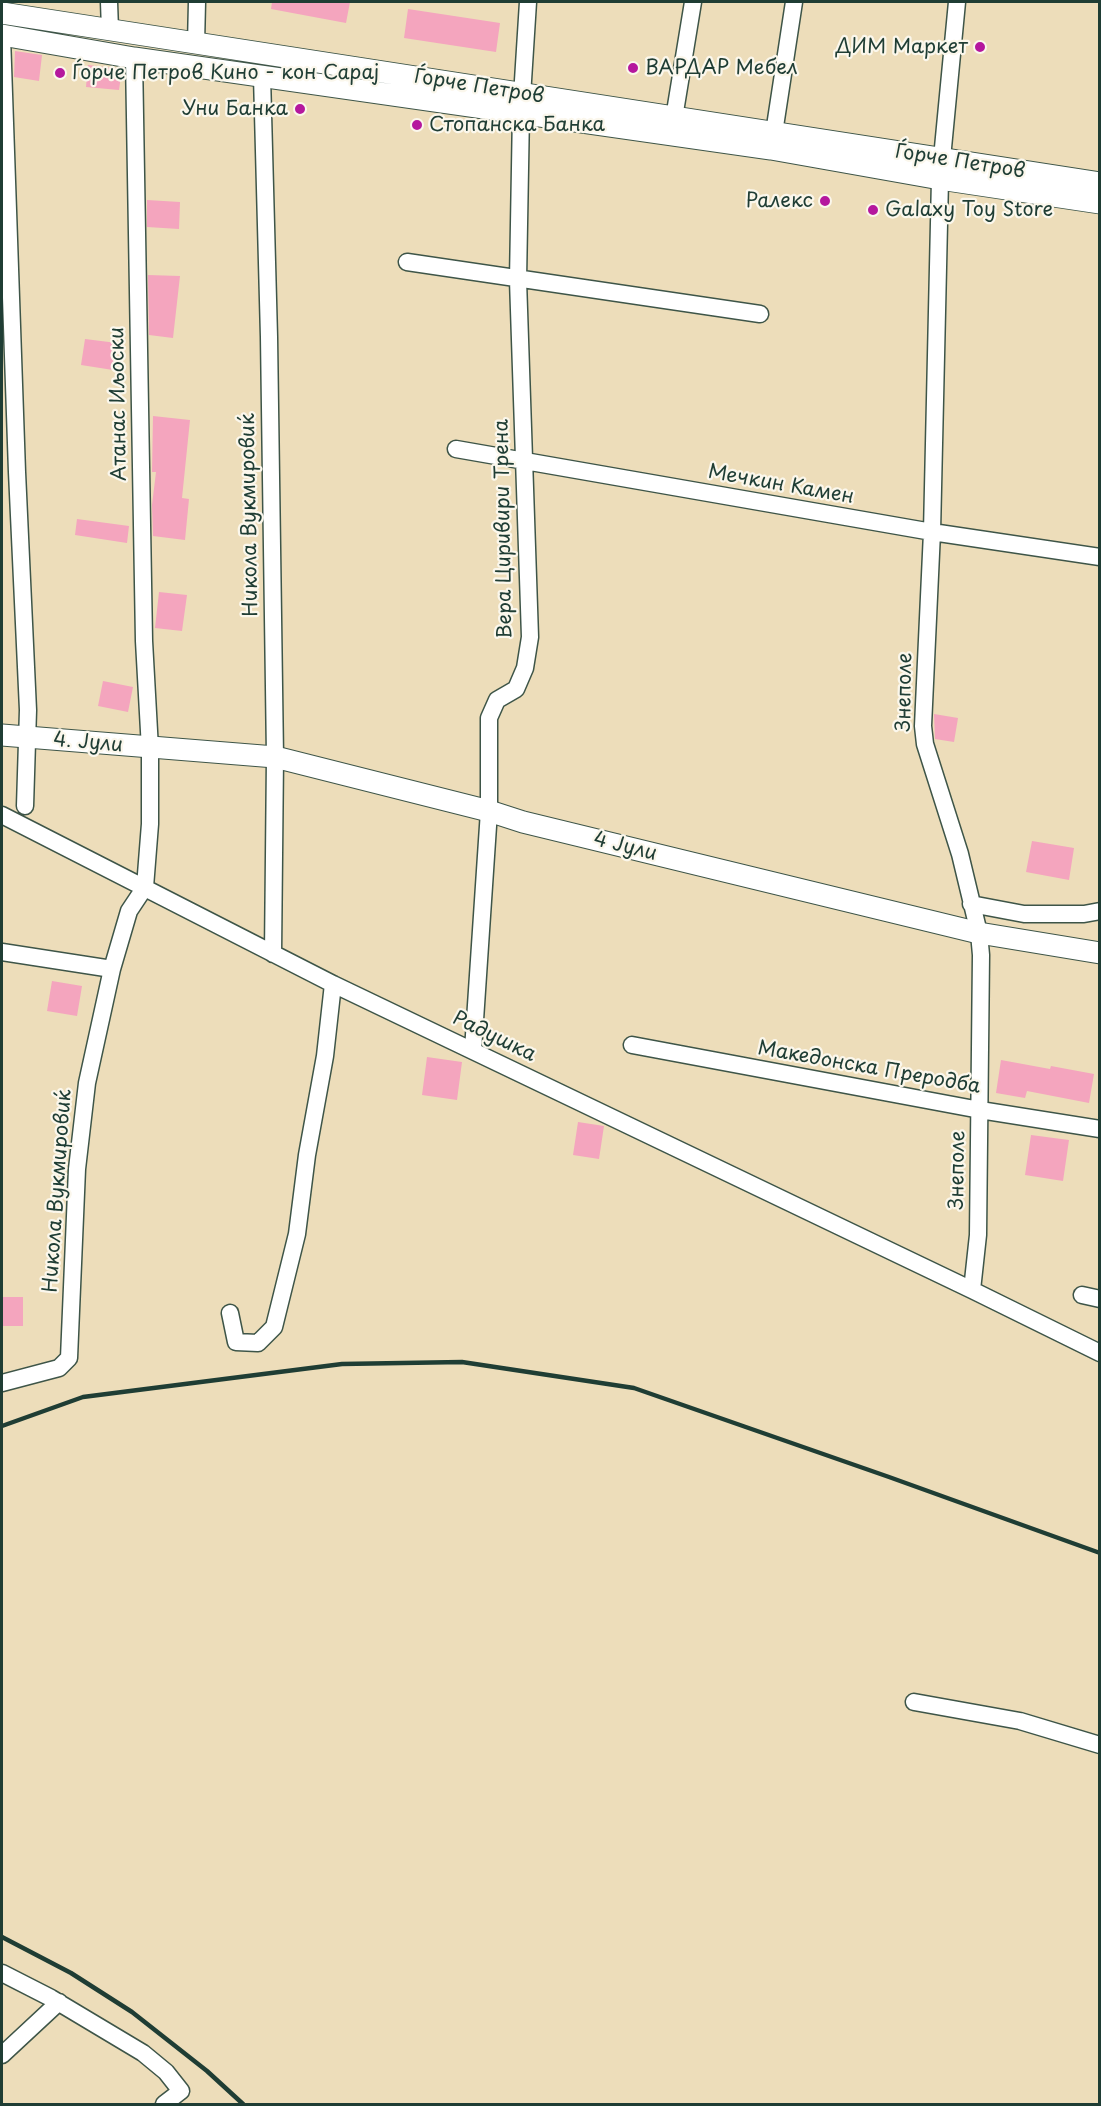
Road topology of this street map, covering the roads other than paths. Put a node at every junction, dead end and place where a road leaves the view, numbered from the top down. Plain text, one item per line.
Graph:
1 (109, 2) edge
2 (197, 2) edge
3 (528, 2) edge
4 (693, 2) edge
5 (794, 2) edge
6 (957, 2) edge
7 (2, 3) edge
8 (2, 13) edge
9 (110, 30) junction
10 (2, 35) edge
11 (196, 44) junction
12 (134, 58) junction
13 (262, 76) junction
14 (522, 103) junction
15 (674, 118) junction
16 (774, 133) junction
17 (941, 169) junction
18 (1100, 183) edge
19 (1100, 203) edge
20 (407, 262) dead end
21 (518, 280) junction
22 (759, 314) dead end
23 (456, 449) dead end
24 (524, 461) junction
25 (932, 532) junction
26 (1100, 557) edge
27 (2, 735) edge
28 (26, 737) junction
29 (150, 748) junction
30 (275, 758) junction
31 (25, 806) dead end
32 (489, 811) junction
33 (2, 815) edge
34 (145, 887) junction
35 (971, 904) junction
36 (1100, 910) edge
37 (979, 933) junction
38 (2, 952) edge
39 (1100, 953) edge
40 (273, 954) junction
41 (112, 969) junction
42 (333, 984) junction
43 (632, 1045) dead end
44 (473, 1050) junction
45 (980, 1110) junction
46 (1100, 1129) edge
47 (972, 1290) junction
48 (1082, 1295) dead end
49 (1100, 1299) edge
50 (230, 1313) dead end
51 (1100, 1353) edge
52 (2, 1383) edge
53 (914, 1702) dead end
54 (1100, 1744) edge
55 (2, 1973) edge
56 (59, 2002) junction
57 (2, 2055) edge
58 (164, 2104) edge

1 - 9 street
2 - 11 street
3 - 14 street, Вера Циривири Трена
4 - 15 street
5 - 16 street
6 - 17 street, Знеполе
7 - 8 street
8 - 9 street, Ѓорче Петров
9 - 11 street, Ѓорче Петров
10 - 12 street, Ѓорче Петров
10 - 28 street
11 - 14 street, Ѓорче Петров
12 - 13 street, Ѓорче Петров
12 - 29 street, Aтанас Иљоски
13 - 14 street, Ѓорче Петров
13 - 30 street, Никола Вукмировиќ
14 - 15 street, Ѓорче Петров
14 - 17 street, Ѓорче Петров
14 - 21 street, Вера Циривири Трена
15 - 16 street, Ѓорче Петров
16 - 17 street, Ѓорче Петров
17 - 18 street, Ѓорче Петров
17 - 19 street, Ѓорче Петров
17 - 25 street, Знеполе
20 - 21 street
21 - 22 street
21 - 24 street, Вера Циривири Трена
23 - 24 street, Мечкин Камен
24 - 25 street, Мечкин Камен
24 - 32 street, Вера Циривири Трена
25 - 26 street, Мечкин Камен
25 - 35 street, Знеполе
27 - 28 street
28 - 29 street, 4. Јули
28 - 31 street
29 - 30 street, 4 Јули
29 - 34 street, Никола Вукмировиќ
30 - 32 street, 4 Јули
30 - 40 street, Никола Вукмировиќ
32 - 37 street, 4 Јули
32 - 44 street, Вера Циривири Трена
33 - 34 street, Радушка
34 - 40 street, Радушка
34 - 41 street, Никола Вукмировиќ
35 - 36 street
35 - 37 street, Знеполе
37 - 39 street, 4 Јули
37 - 45 street, Знеполе
38 - 41 street
40 - 42 street, Радушка
41 - 52 street, Никола Вукмировиќ
42 - 44 street, Радушка
42 - 50 street
43 - 45 street, Македонска Преродба
44 - 47 street, Радушка
45 - 46 street, Македонска Преродба
45 - 47 street, Знеполе
47 - 51 street, Радушка
48 - 49 street
53 - 54 street
55 - 56 street
56 - 57 street
56 - 58 street

